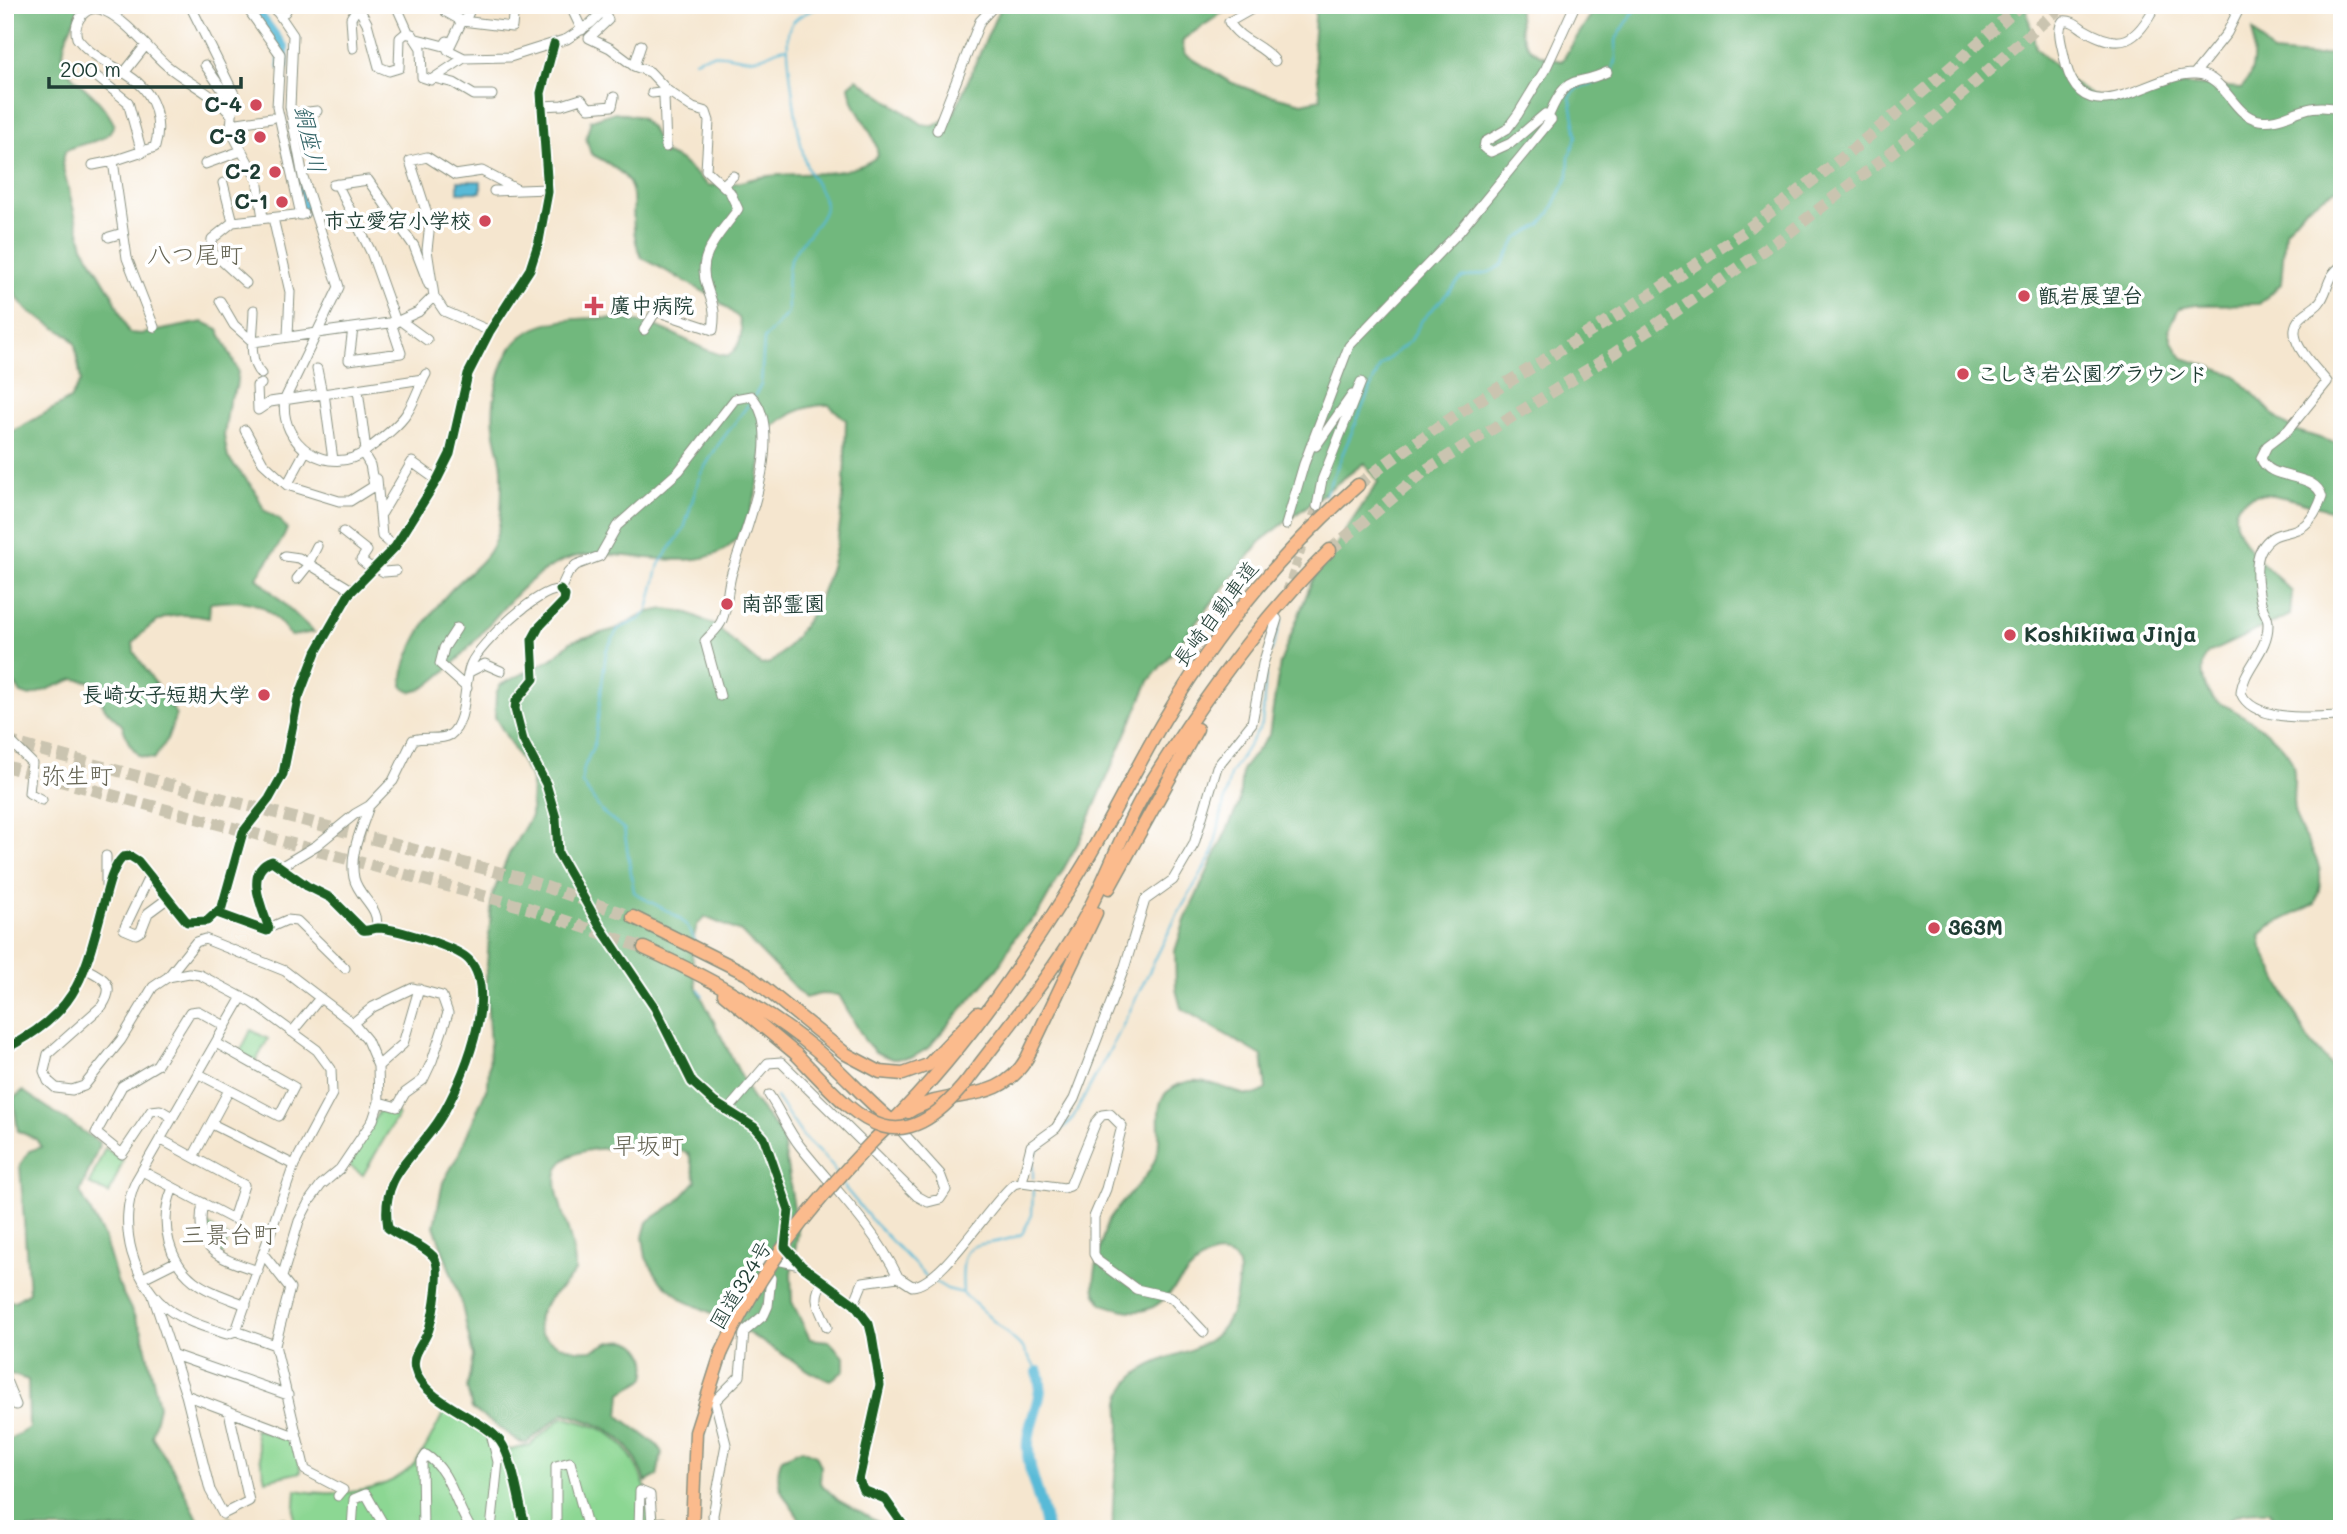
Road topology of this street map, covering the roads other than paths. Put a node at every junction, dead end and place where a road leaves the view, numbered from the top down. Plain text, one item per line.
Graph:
1 (190, 5) edge
2 (245, 5) edge
3 (269, 5) edge
4 (289, 5) edge
5 (396, 5) edge
6 (472, 5) edge
7 (514, 5) edge
8 (569, 5) edge
9 (995, 5) edge
10 (1259, 5) edge
11 (1575, 5) edge
12 (2156, 5) edge
13 (2241, 5) edge
14 (358, 6) edge
15 (606, 8) edge
16 (446, 12) dead end
17 (278, 13) junction
18 (464, 21) junction
19 (582, 30) junction
20 (413, 36) junction
21 (447, 41) dead end
22 (554, 44) junction
23 (146, 45) junction
24 (641, 45) dead end
25 (353, 48) dead end
26 (464, 58) junction
27 (1275, 61) dead end
28 (205, 65) dead end
29 (634, 66) junction
30 (1607, 72) dead end
31 (92, 73) dead end
32 (124, 73) junction
33 (2195, 73) junction
34 (434, 78) junction
35 (668, 91) junction
36 (652, 93) dead end
37 (492, 95) dead end
38 (614, 97) dead end
39 (541, 106) junction
40 (2342, 110) edge
41 (317, 111) dead end
42 (232, 114) junction
43 (291, 114) junction
44 (1549, 115) junction
45 (272, 118) dead end
46 (937, 130) dead end
47 (666, 147) dead end
48 (242, 151) junction
49 (142, 153) junction
50 (113, 161) junction
51 (205, 164) dead end
52 (93, 165) dead end
53 (733, 176) dead end
54 (222, 183) dead end
55 (723, 185) junction
56 (548, 189) junction
57 (518, 190) junction
58 (494, 191) dead end
59 (312, 212) junction
60 (301, 215) junction
61 (268, 218) junction
62 (233, 222) junction
63 (123, 233) junction
64 (109, 237) dead end
65 (2342, 266) edge
66 (246, 283) dead end
67 (434, 296) junction
68 (220, 300) dead end
69 (254, 310) dead end
70 (396, 322) junction
71 (154, 327) dead end
72 (354, 328) junction
73 (644, 330) dead end
74 (489, 331) junction
75 (318, 332) junction
76 (288, 336) junction
77 (427, 340) dead end
78 (253, 342) junction
79 (317, 369) dead end
80 (358, 390) junction
81 (323, 393) junction
82 (285, 400) junction
83 (245, 430) dead end
84 (305, 452) junction
85 (365, 452) junction
86 (333, 460) junction
87 (1304, 464) junction
88 (373, 480) junction
89 (437, 480) junction
90 (287, 485) junction
91 (1359, 485) tunnel mouth
92 (1317, 506) tunnel mouth
93 (382, 513) junction
94 (1286, 525) dead end
95 (343, 532) dead end
96 (317, 546) dead end
97 (395, 547) junction
98 (1330, 550) tunnel mouth
99 (285, 555) dead end
100 (308, 564) junction
101 (372, 567) junction
102 (396, 571) dead end
103 (297, 579) dead end
104 (352, 590) junction
105 (560, 590) junction
106 (1276, 620) dead end
107 (457, 628) dead end
108 (501, 671) dead end
109 (469, 672) junction
110 (467, 688) junction
111 (720, 696) dead end
112 (1203, 706) junction
113 (2342, 716) edge
114 (5, 736) edge
115 (42, 800) dead end
116 (369, 806) junction
117 (106, 856) dead end
118 (282, 866) junction
119 (149, 877) junction
120 (106, 894) junction
121 (167, 899) junction
122 (217, 913) junction
123 (633, 917) tunnel mouth
124 (270, 928) junction
125 (376, 928) junction
126 (1031, 947) junction
127 (644, 948) tunnel mouth
128 (345, 968) dead end
129 (86, 969) junction
130 (168, 977) junction
131 (419, 989) junction
132 (242, 997) junction
133 (320, 998) junction
134 (766, 1006) junction
135 (353, 1023) junction
136 (225, 1026) junction
137 (292, 1032) junction
138 (216, 1043) junction
139 (5, 1049) edge
140 (378, 1066) junction
141 (199, 1074) junction
142 (229, 1090) junction
143 (769, 1095) dead end
144 (379, 1102) junction
145 (878, 1109) junction
146 (728, 1110) junction
147 (172, 1117) junction
148 (893, 1122) junction
149 (212, 1124) junction
150 (876, 1138) junction
151 (160, 1139) junction
152 (193, 1157) junction
153 (295, 1165) junction
154 (142, 1171) junction
155 (1022, 1182) junction
156 (173, 1188) junction
157 (203, 1203) junction
158 (264, 1255) junction
159 (175, 1262) junction
160 (802, 1266) junction
161 (258, 1271) junction
162 (282, 1277) junction
163 (898, 1277) junction
164 (144, 1278) junction
165 (822, 1282) junction
166 (153, 1295) junction
167 (855, 1304) junction
168 (246, 1305) junction
169 (827, 1327) dead end
170 (236, 1331) junction
171 (1204, 1332) dead end
172 (275, 1345) junction
173 (174, 1355) junction
174 (5, 1378) edge
175 (186, 1395) junction
176 (288, 1395) junction
177 (16, 1405) dead end
178 (229, 1412) junction
179 (485, 1428) junction
180 (298, 1437) junction
181 (338, 1496) dead end
182 (352, 1529) edge
183 (386, 1529) edge
184 (423, 1529) edge
185 (471, 1529) edge
186 (491, 1529) edge
187 (526, 1529) edge
188 (556, 1529) edge
189 (589, 1529) edge
190 (639, 1529) edge
191 (665, 1529) edge
192 (692, 1529) edge
193 (714, 1529) edge
194 (906, 1529) edge

1 - 42 street
2 - 60 street
3 - 17 street
4 - 17 street
5 - 20 street
6 - 18 street
7 - 18 street
8 - 19 street
9 - 46 street
10 - 27 street
11 - 44 street
12 - 33 street
13 - 33 street
14 - 20 street
14 - 25 street
15 - 19 street
15 - 29 street
16 - 18 street
17 - 43 street
18 - 26 street
19 - 22 street
20 - 21 street
20 - 34 street
22 - 26 street
22 - 39 street
23 - 32 street
23 - 32 street
23 - 42 street
24 - 29 street
26 - 34 street
28 - 42 street
29 - 35 street
30 - 44 street
31 - 49 street
32 - 49 street
33 - 40 street
34 - 37 street
35 - 36 street
35 - 47 street
35 - 55 street
38 - 39 street
39 - 56 street
41 - 43 street
42 - 45 street
42 - 48 street
43 - 59 street
44 - 87 street
48 - 51 street
48 - 61 street
49 - 50 street
50 - 52 street
50 - 63 street
53 - 55 street
54 - 62 street
55 - 73 street
56 - 57 street
56 - 74 street
57 - 58 street
57 - 67 street
59 - 60 street
59 - 75 street
60 - 61 street
61 - 62 street
61 - 76 street
62 - 66 street
63 - 64 street
63 - 71 street
65 - 113 street
67 - 70 street
67 - 70 street
67 - 74 street
68 - 78 street
69 - 78 street
70 - 72 street
70 - 72 street
70 - 77 street
72 - 75 street
74 - 89 street
75 - 76 street
75 - 82 street
76 - 78 street
78 - 82 street
79 - 81 street
80 - 81 street
80 - 85 street
80 - 85 street
81 - 82 street
81 - 86 street
82 - 84 street
83 - 90 street
84 - 86 street
84 - 90 street
85 - 86 street
85 - 88 street
87 - 92 street
87 - 94 street
88 - 90 street
88 - 93 street
89 - 93 street
89 - 97 street
91 - 126 highway, 長崎自動車道
93 - 97 street
95 - 101 street
96 - 100 street
97 - 101 street
98 - 112 highway, 長崎自動車道
99 - 100 street
100 - 103 street
100 - 104 street
101 - 102 street
101 - 104 street
104 - 122 street
105 - 109 street
105 - 111 street
105 - 146 street
106 - 155 street
107 - 110 street
108 - 109 street
109 - 110 street
110 - 116 street
112 - 134 highway, bridge
112 - 148 highway
114 - 115 street
116 - 118 street
116 - 125 street
117 - 120 street
118 - 124 street
118 - 125 street
119 - 120 street
119 - 121 street
119 - 121 street
120 - 129 street
121 - 122 street
122 - 124 street
123 - 134 highway
124 - 128 street
125 - 179 street
126 - 134 highway
126 - 148 highway
127 - 134 highway
129 - 130 street
129 - 139 street
130 - 132 street
130 - 133 street
131 - 135 street
131 - 140 street
131 - 144 street
132 - 136 street
132 - 137 street
133 - 135 street
133 - 137 street
134 - 145 highway
134 - 148 highway
135 - 140 street
136 - 138 street
136 - 147 street
137 - 153 street
138 - 141 street
138 - 142 street
140 - 144 street
141 - 142 street
141 - 147 street
142 - 149 street
143 - 163 street
144 - 162 street
145 - 148 highway
145 - 150 highway
146 - 148 street
146 - 160 street
147 - 151 street
148 - 150 highway, 国道324号
149 - 152 street
149 - 153 street
150 - 192 highway, 国道324号, bridge
151 - 152 street
151 - 154 street
152 - 157 street
153 - 158 street
154 - 156 street
154 - 164 street
155 - 163 street
155 - 171 street
156 - 157 street
156 - 159 street
157 - 161 street
158 - 161 street
158 - 162 street
159 - 164 street
159 - 168 street
160 - 165 street
160 - 193 street
161 - 168 street
162 - 172 street
163 - 167 street
164 - 166 street
165 - 167 street
165 - 169 street
166 - 170 street
166 - 173 street
167 - 194 street
168 - 170 street
170 - 172 street
172 - 176 street
173 - 175 street
173 - 176 street
174 - 177 street
175 - 178 street
175 - 178 street
176 - 180 street
178 - 180 street
179 - 186 street
179 - 187 street
180 - 181 street
182 - 183 street
184 - 185 street
188 - 189 street
190 - 191 street

